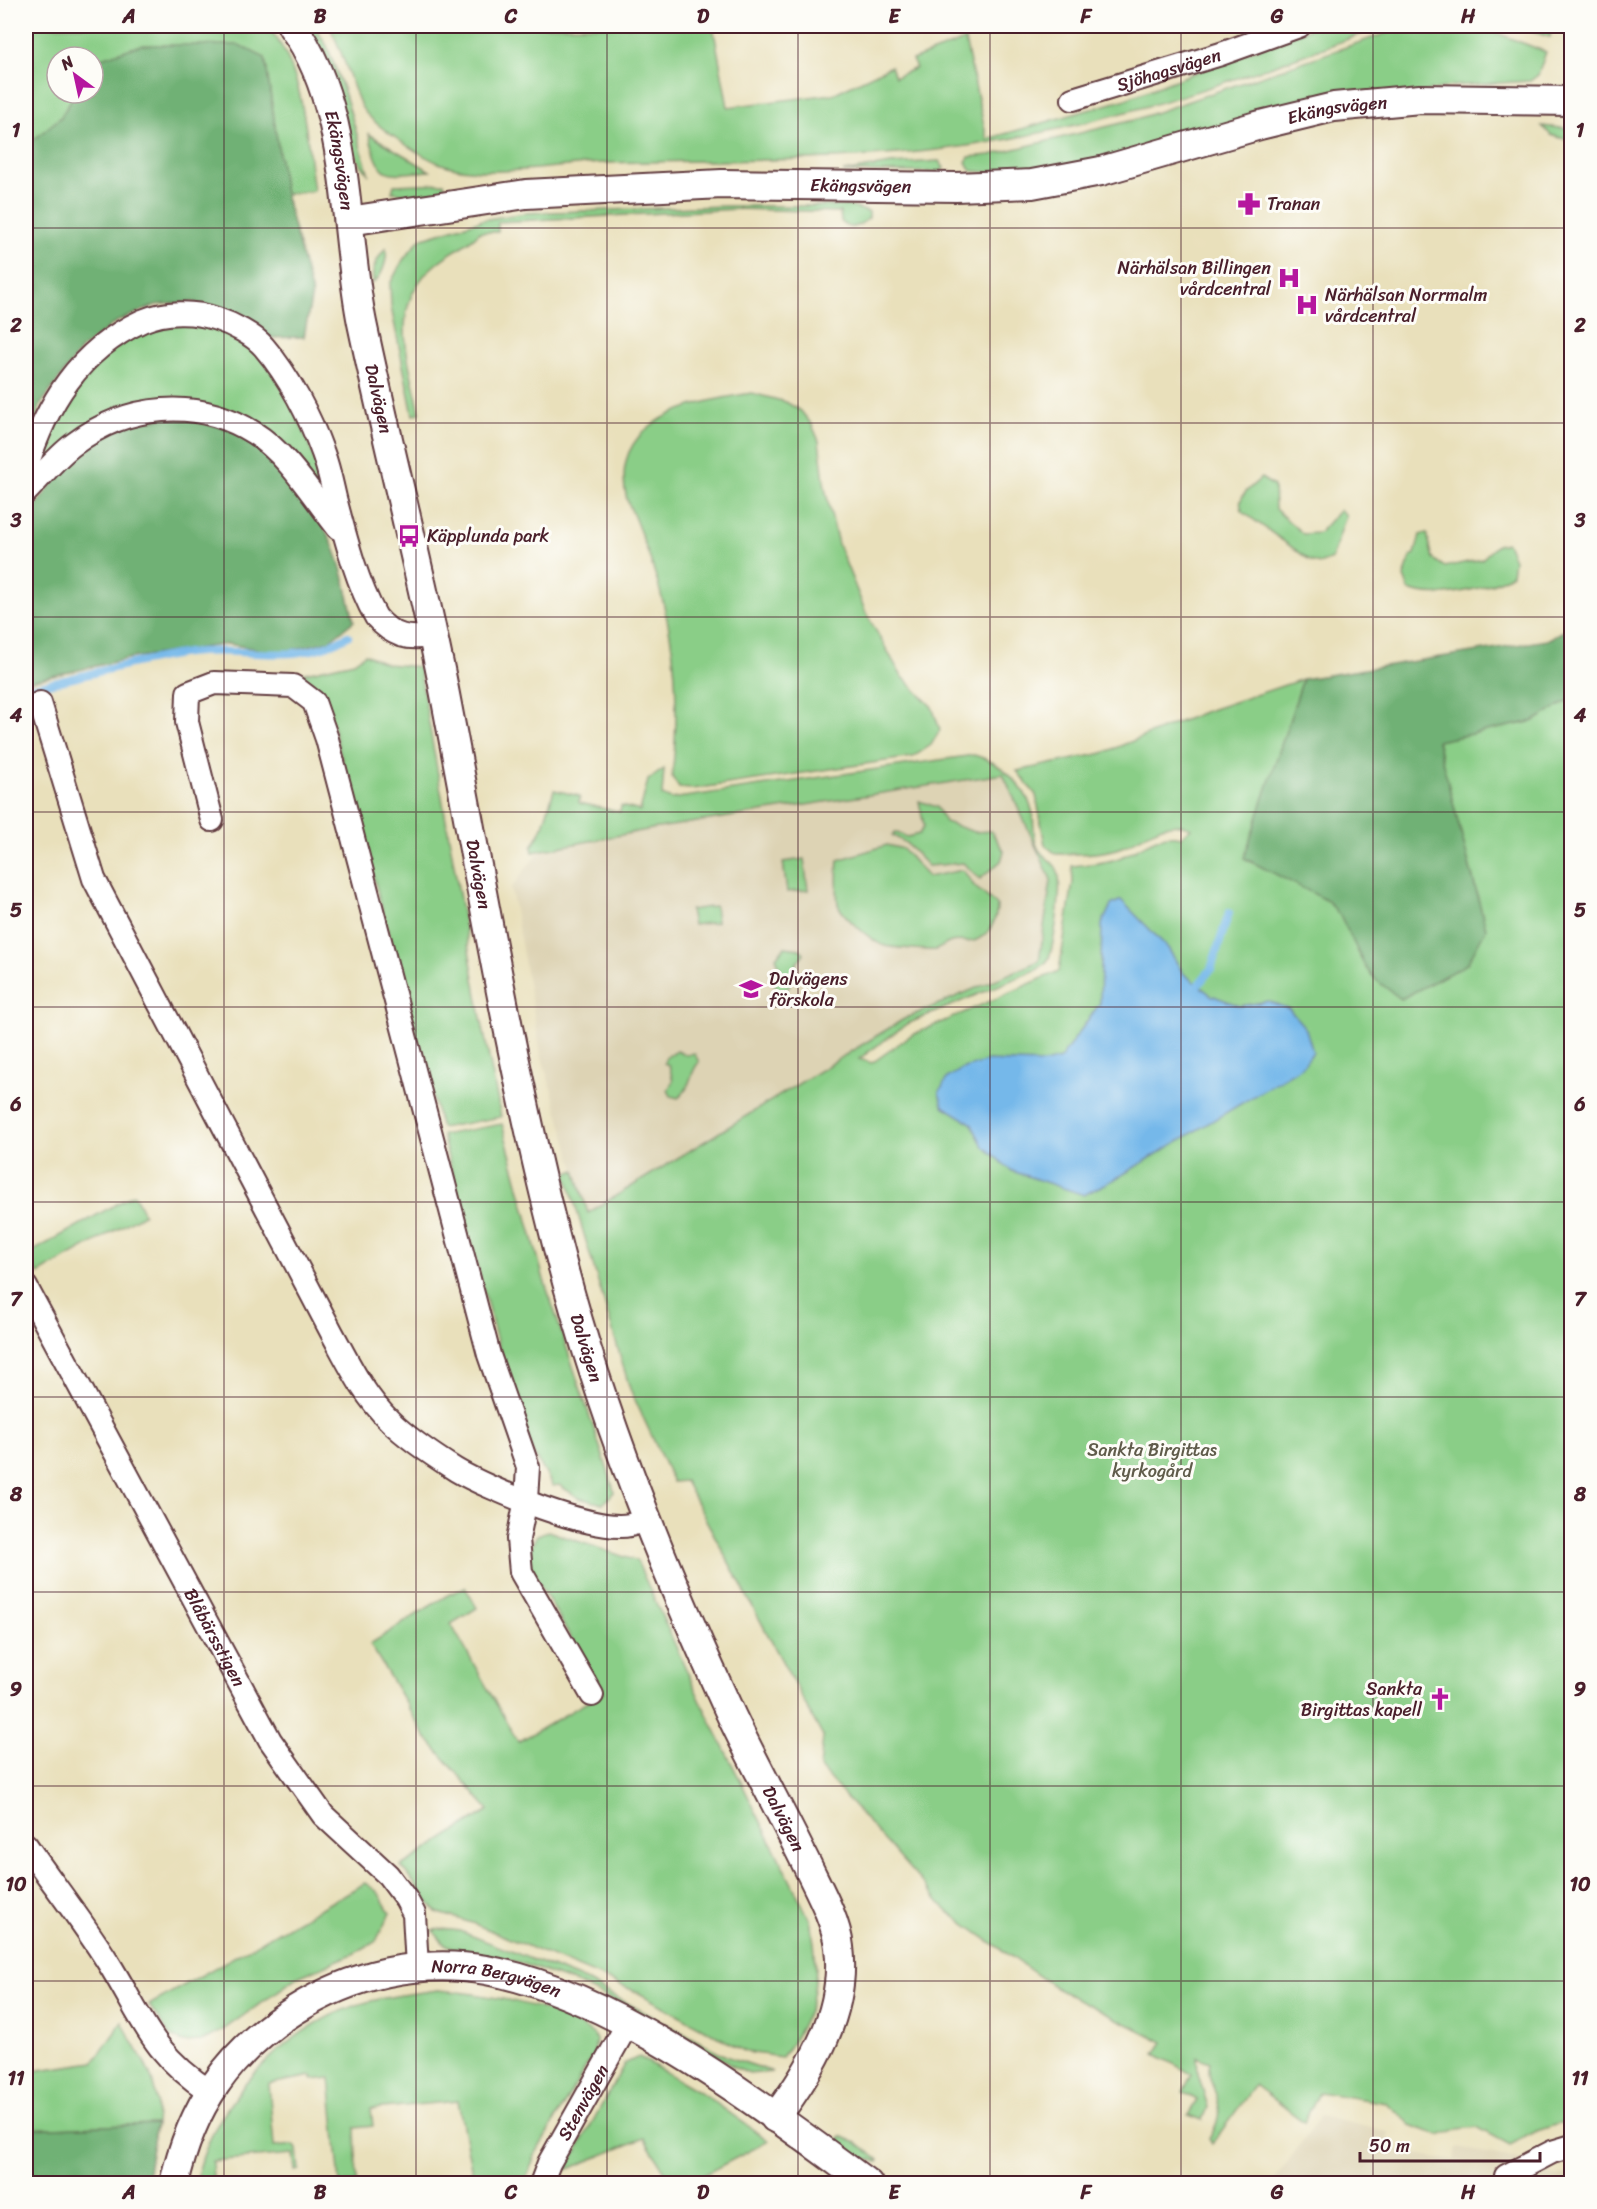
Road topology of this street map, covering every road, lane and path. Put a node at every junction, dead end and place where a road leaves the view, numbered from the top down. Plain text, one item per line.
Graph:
1 (292, 26) edge
2 (1299, 26) edge
3 (1073, 99) dead end
4 (1572, 100) edge
5 (349, 220) junction
6 (26, 469) edge
7 (26, 492) edge
8 (344, 535) junction
9 (433, 635) junction
10 (40, 703) dead end
11 (212, 820) dead end
12 (26, 1287) edge
13 (526, 1500) junction
14 (647, 1519) junction
15 (592, 1695) dead end
16 (26, 1845) edge
17 (417, 1967) junction
18 (628, 2024) junction
19 (209, 2091) junction
20 (775, 2118) junction
21 (1572, 2146) edge
22 (1506, 2175) dead end
23 (174, 2184) edge
24 (541, 2184) edge
25 (868, 2184) edge

1 - 5 street, Ekängsvägen
2 - 3 street, Sjöhagsvägen
4 - 5 street, Ekängsvägen
5 - 9 street, Dalvägen
6 - 8 street
7 - 8 street
8 - 9 street
9 - 14 street, Dalvägen
10 - 13 street
11 - 13 street
12 - 17 street, Blåbärsstigen
13 - 14 street
13 - 15 street
14 - 20 street, Dalvägen
16 - 19 street
17 - 18 street, Norra Bergvägen
17 - 19 street, Norra Bergvägen
18 - 20 street, Norra Bergvägen
18 - 24 street, Stenvägen
19 - 23 street, Norra Bergvägen
20 - 25 street, Norra Bergvägen
21 - 22 street

